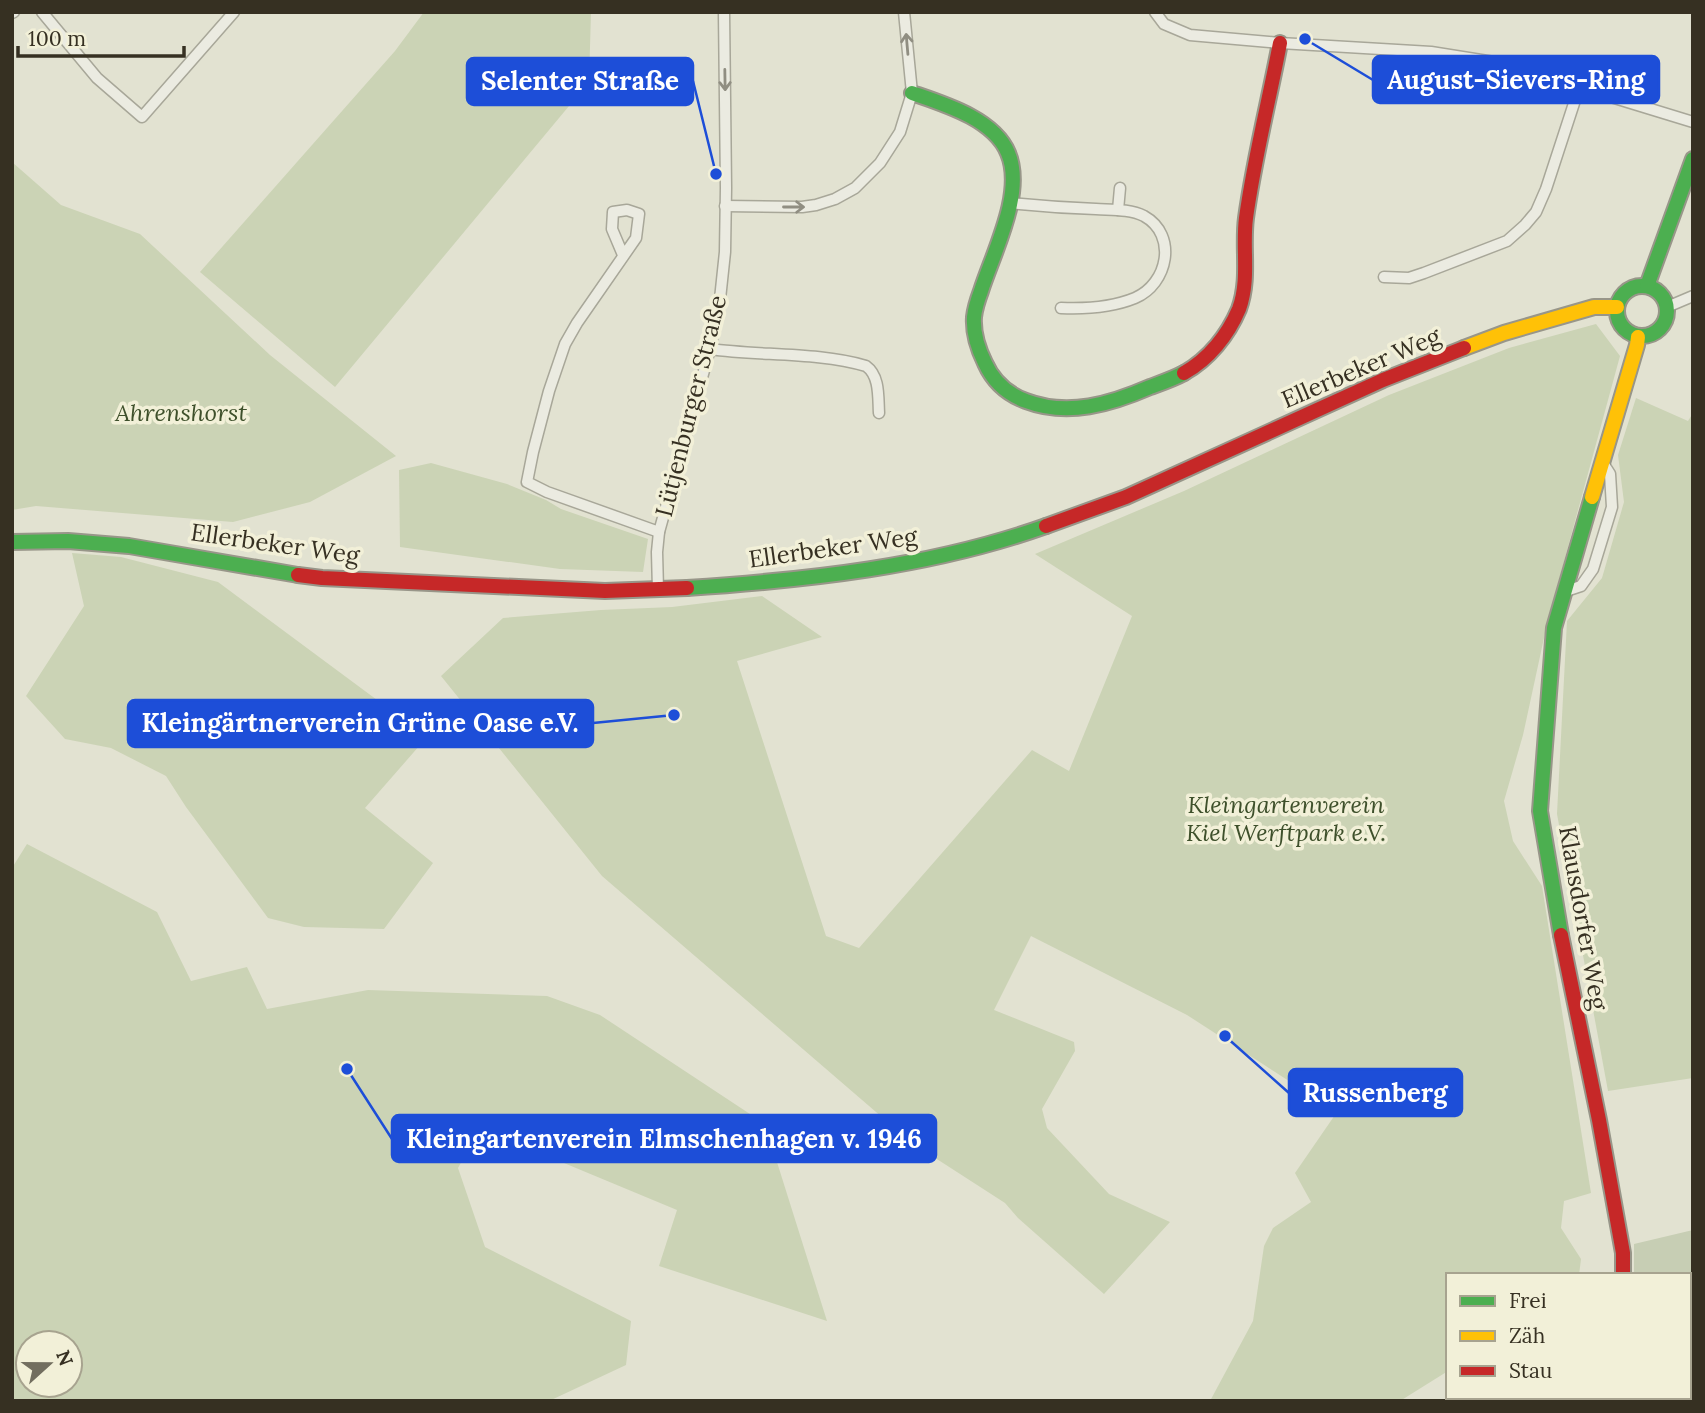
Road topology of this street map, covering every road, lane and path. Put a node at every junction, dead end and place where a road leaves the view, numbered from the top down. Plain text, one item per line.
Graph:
1 (42, 12) edge
2 (234, 12) edge
3 (724, 12) edge
4 (904, 12) edge
5 (1155, 12) edge
6 (1280, 43) junction
7 (1579, 88) junction
8 (912, 93) junction
9 (1693, 122) edge
10 (1693, 159) edge
11 (1120, 188) dead end
12 (1010, 203) junction
13 (725, 206) junction
14 (1118, 210) junction
15 (623, 255) dead end
16 (1384, 278) dead end
17 (1647, 286) junction
18 (1693, 296) edge
19 (1617, 307) junction
20 (1667, 307) junction
21 (1061, 308) dead end
22 (1638, 337) junction
23 (710, 349) junction
24 (879, 413) dead end
25 (1603, 463) junction
26 (659, 532) junction
27 (12, 542) edge
28 (658, 590) junction
29 (1566, 591) junction
30 (1623, 1273) edge

1 - 2 street
3 -> 13 street, Lütjenburger Straße
8 -> 4 street
5 - 6 street
6 - 7 street
6 - 12 street
7 - 9 street
7 - 16 street
8 - 12 street
13 -> 8 street
10 - 17 street
11 - 14 street
12 - 14 street
13 - 23 street, Lütjenburger Straße
14 - 21 street
15 - 26 street
17 - 19 street
17 - 20 street
18 - 20 street
19 - 22 street
19 - 28 street, Ellerbeker Weg
20 - 22 street
22 - 25 street, Klausdorfer Weg
23 - 24 street
23 - 26 street, Lütjenburger Straße
25 - 29 street, Klausdorfer Weg
25 - 29 street
26 - 28 street, Lütjenburger Straße
27 - 28 street, Ellerbeker Weg
29 - 30 street, Klausdorfer Weg

